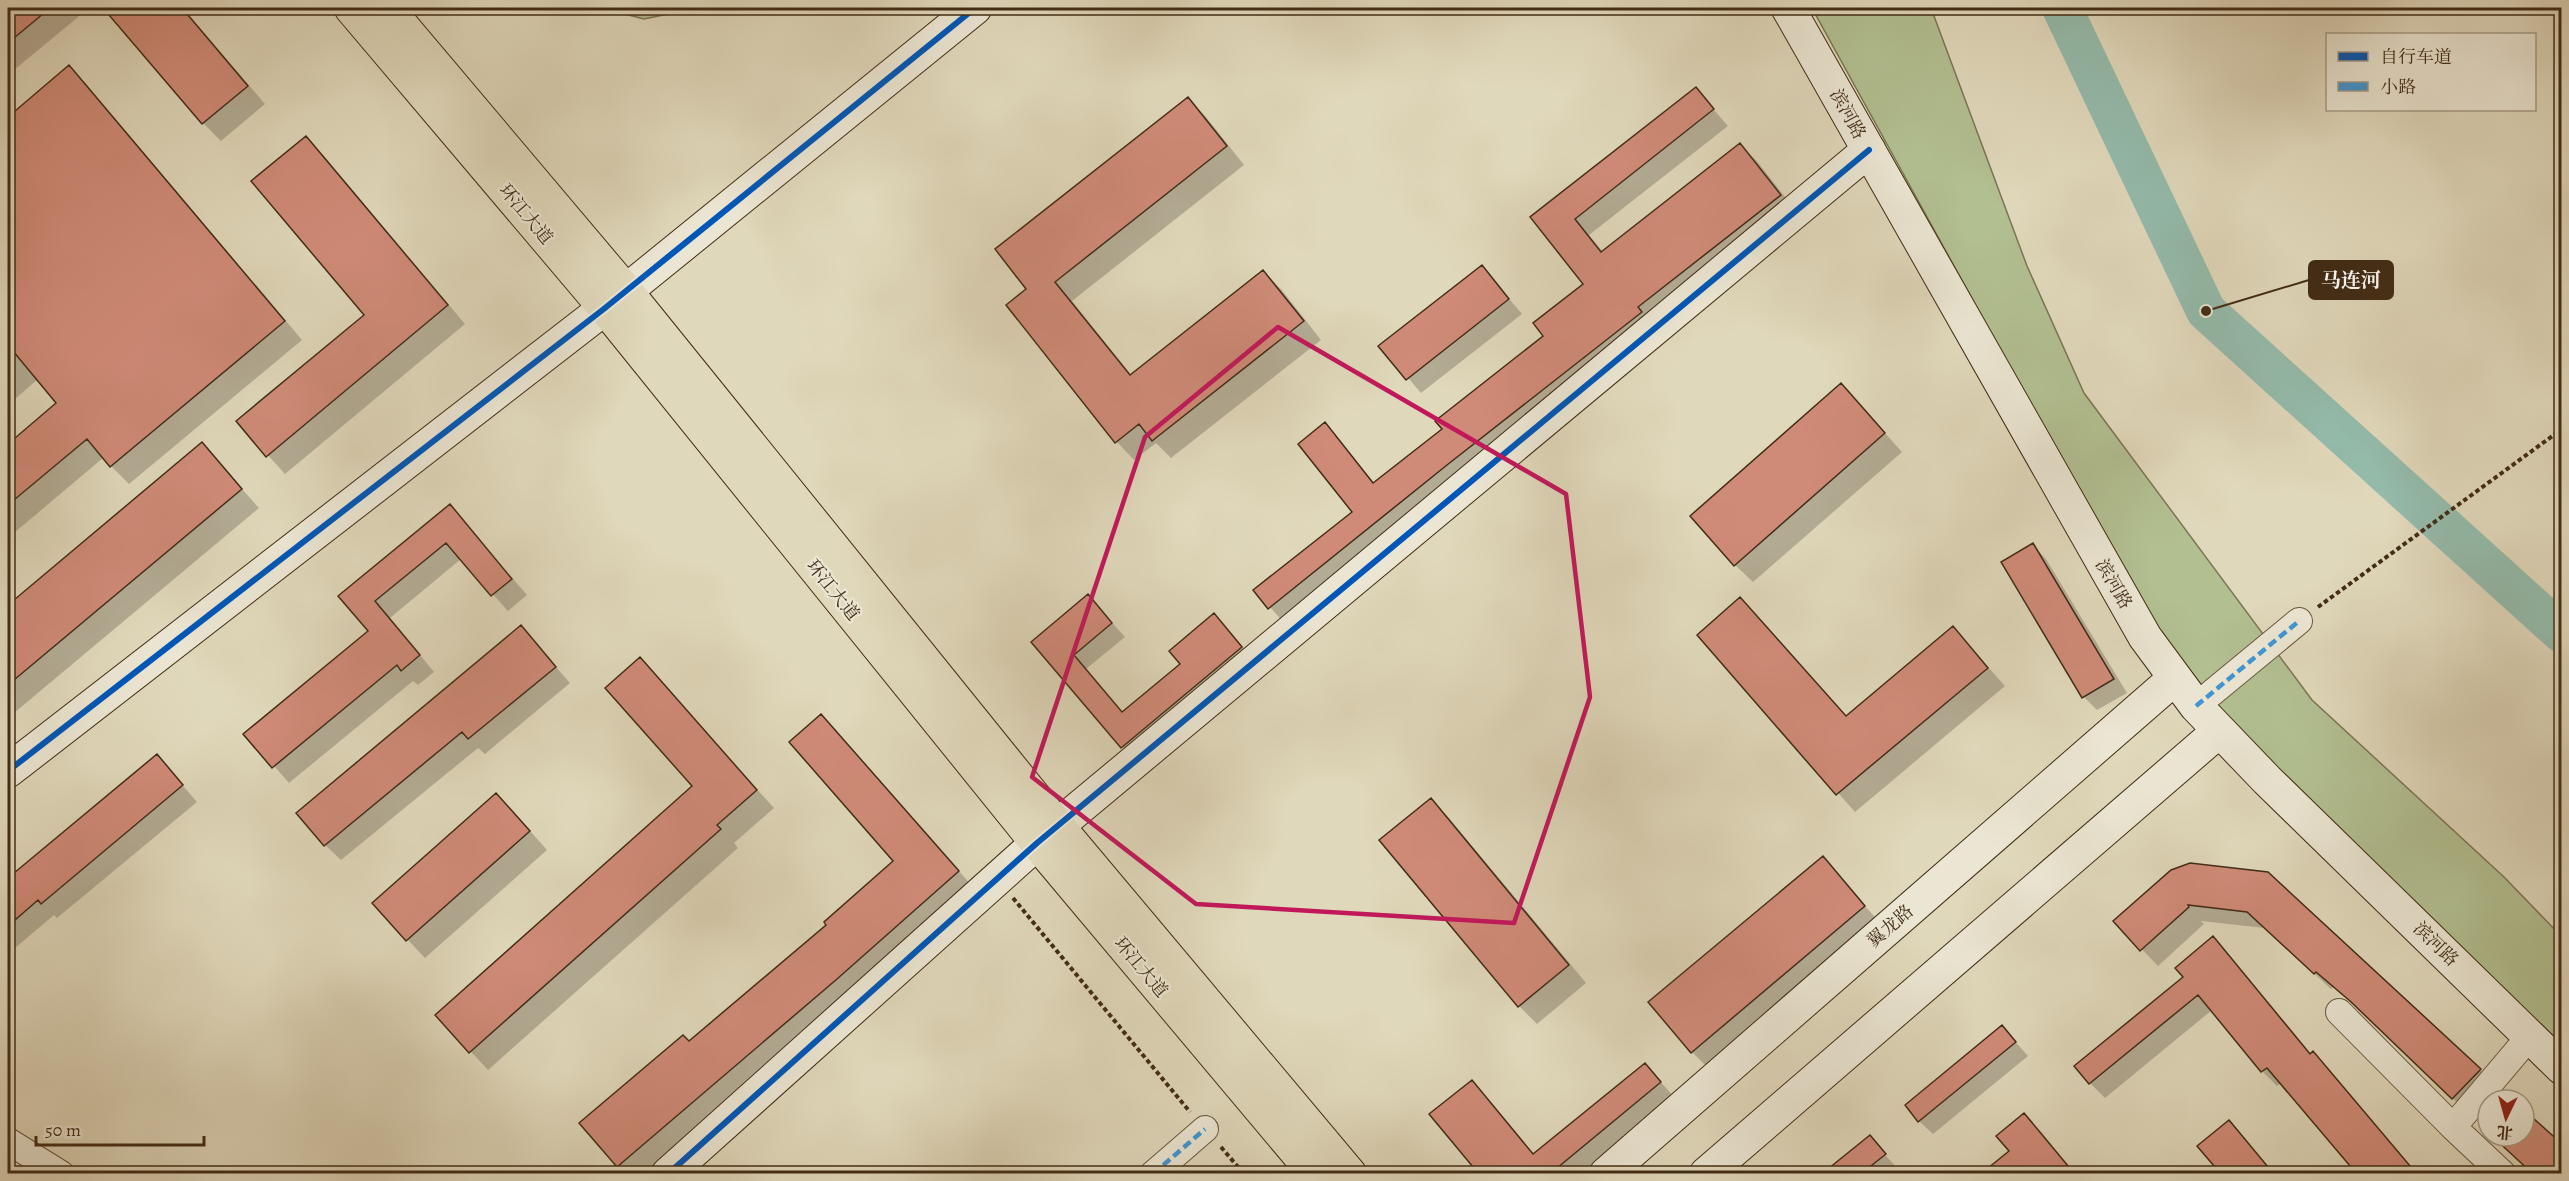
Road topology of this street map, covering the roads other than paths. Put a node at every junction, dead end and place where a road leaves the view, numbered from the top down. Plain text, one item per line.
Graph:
1 (351, 8) edge
2 (387, 8) edge
3 (975, 8) edge
4 (1788, 8) edge
5 (1869, 150) junction
6 (616, 299) junction
7 (2299, 621) road end
8 (2175, 678) junction
9 (2196, 706) junction
10 (2220, 731) junction
11 (8, 771) edge
12 (1047, 834) junction
13 (2339, 1012) dead end
14 (2530, 1036) junction
15 (2562, 1068) edge
16 (2453, 1127) junction
17 (1205, 1129) road end
18 (8, 1141) edge
19 (61, 1173) edge
20 (668, 1173) edge
21 (1153, 1173) edge
22 (1315, 1173) edge
23 (1350, 1173) edge
24 (1606, 1173) edge
25 (1706, 1173) edge
26 (2503, 1173) edge

1 - 6 highway, 环江大道
2 - 6 highway, 环江大道
3 - 6 main road
4 - 5 main road, 滨河路
5 - 8 main road, 滨河路
5 - 12 main road
6 - 11 main road
6 - 12 highway, 环江大道
7 - 9 street
8 - 9 main road, 滨河路
8 - 24 main road, 翼龙路
9 - 10 main road, 滨河路
10 - 14 main road, 滨河路
10 - 25 main road
12 - 20 main road
12 - 22 highway, 环江大道
12 - 23 highway, 环江大道
13 - 16 street
14 - 15 main road, 滨河路
14 - 16 street
16 - 26 street
17 - 21 street
18 - 19 street

